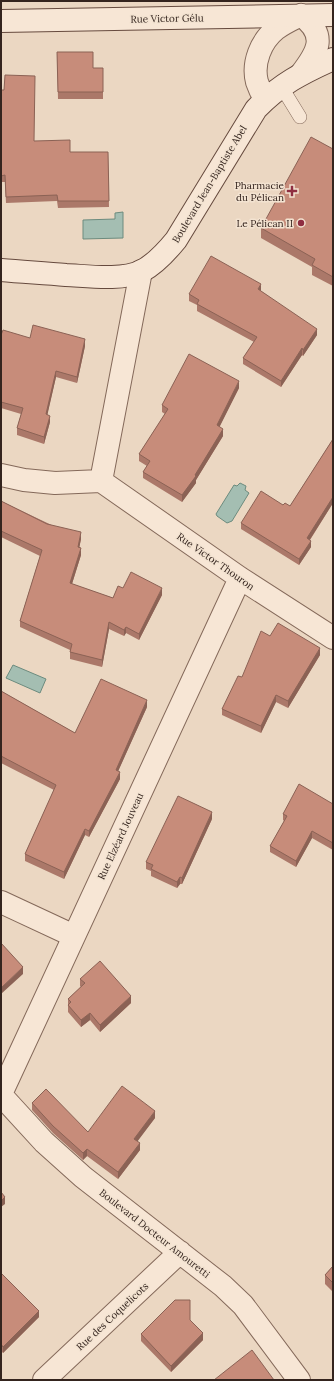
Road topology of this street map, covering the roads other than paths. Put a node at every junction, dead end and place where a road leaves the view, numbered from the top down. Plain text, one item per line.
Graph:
1 (301, 15) junction
2 (333, 15) edge
3 (1, 20) edge
4 (333, 59) edge
5 (301, 74) junction
6 (273, 93) junction
7 (300, 117) dead end
8 (1, 270) edge
9 (141, 271) junction
10 (1, 474) edge
11 (101, 481) junction
12 (240, 578) junction
13 (333, 638) edge
14 (1, 902) edge
15 (74, 936) junction
16 (1, 1095) edge
17 (180, 1252) junction
18 (44, 1380) edge
19 (299, 1380) edge

1 - 2 street, Rue Victor Gélu
1 - 3 street, Rue Victor Gélu
1 - 5 street
1 - 6 street
4 - 5 street, Boulevard Jean-Baptiste Abel
5 - 6 street, Boulevard Jean-Baptiste Abel
6 - 7 lane
6 - 9 street, Boulevard Jean-Baptiste Abel
8 - 9 street, Boulevard Jean-Baptiste Abel
9 - 11 street
10 - 11 street
11 - 12 street, Rue Victor Thouron
12 - 13 street, Rue Victor Thouron
12 - 15 street, Rue Elzéard Jouveau
14 - 15 street
15 - 16 street, Rue Elzéard Jouveau
16 - 17 street, Boulevard Docteur Amouretti
17 - 18 street, Rue des Coquelicots
17 - 19 street, Boulevard Docteur Amouretti

